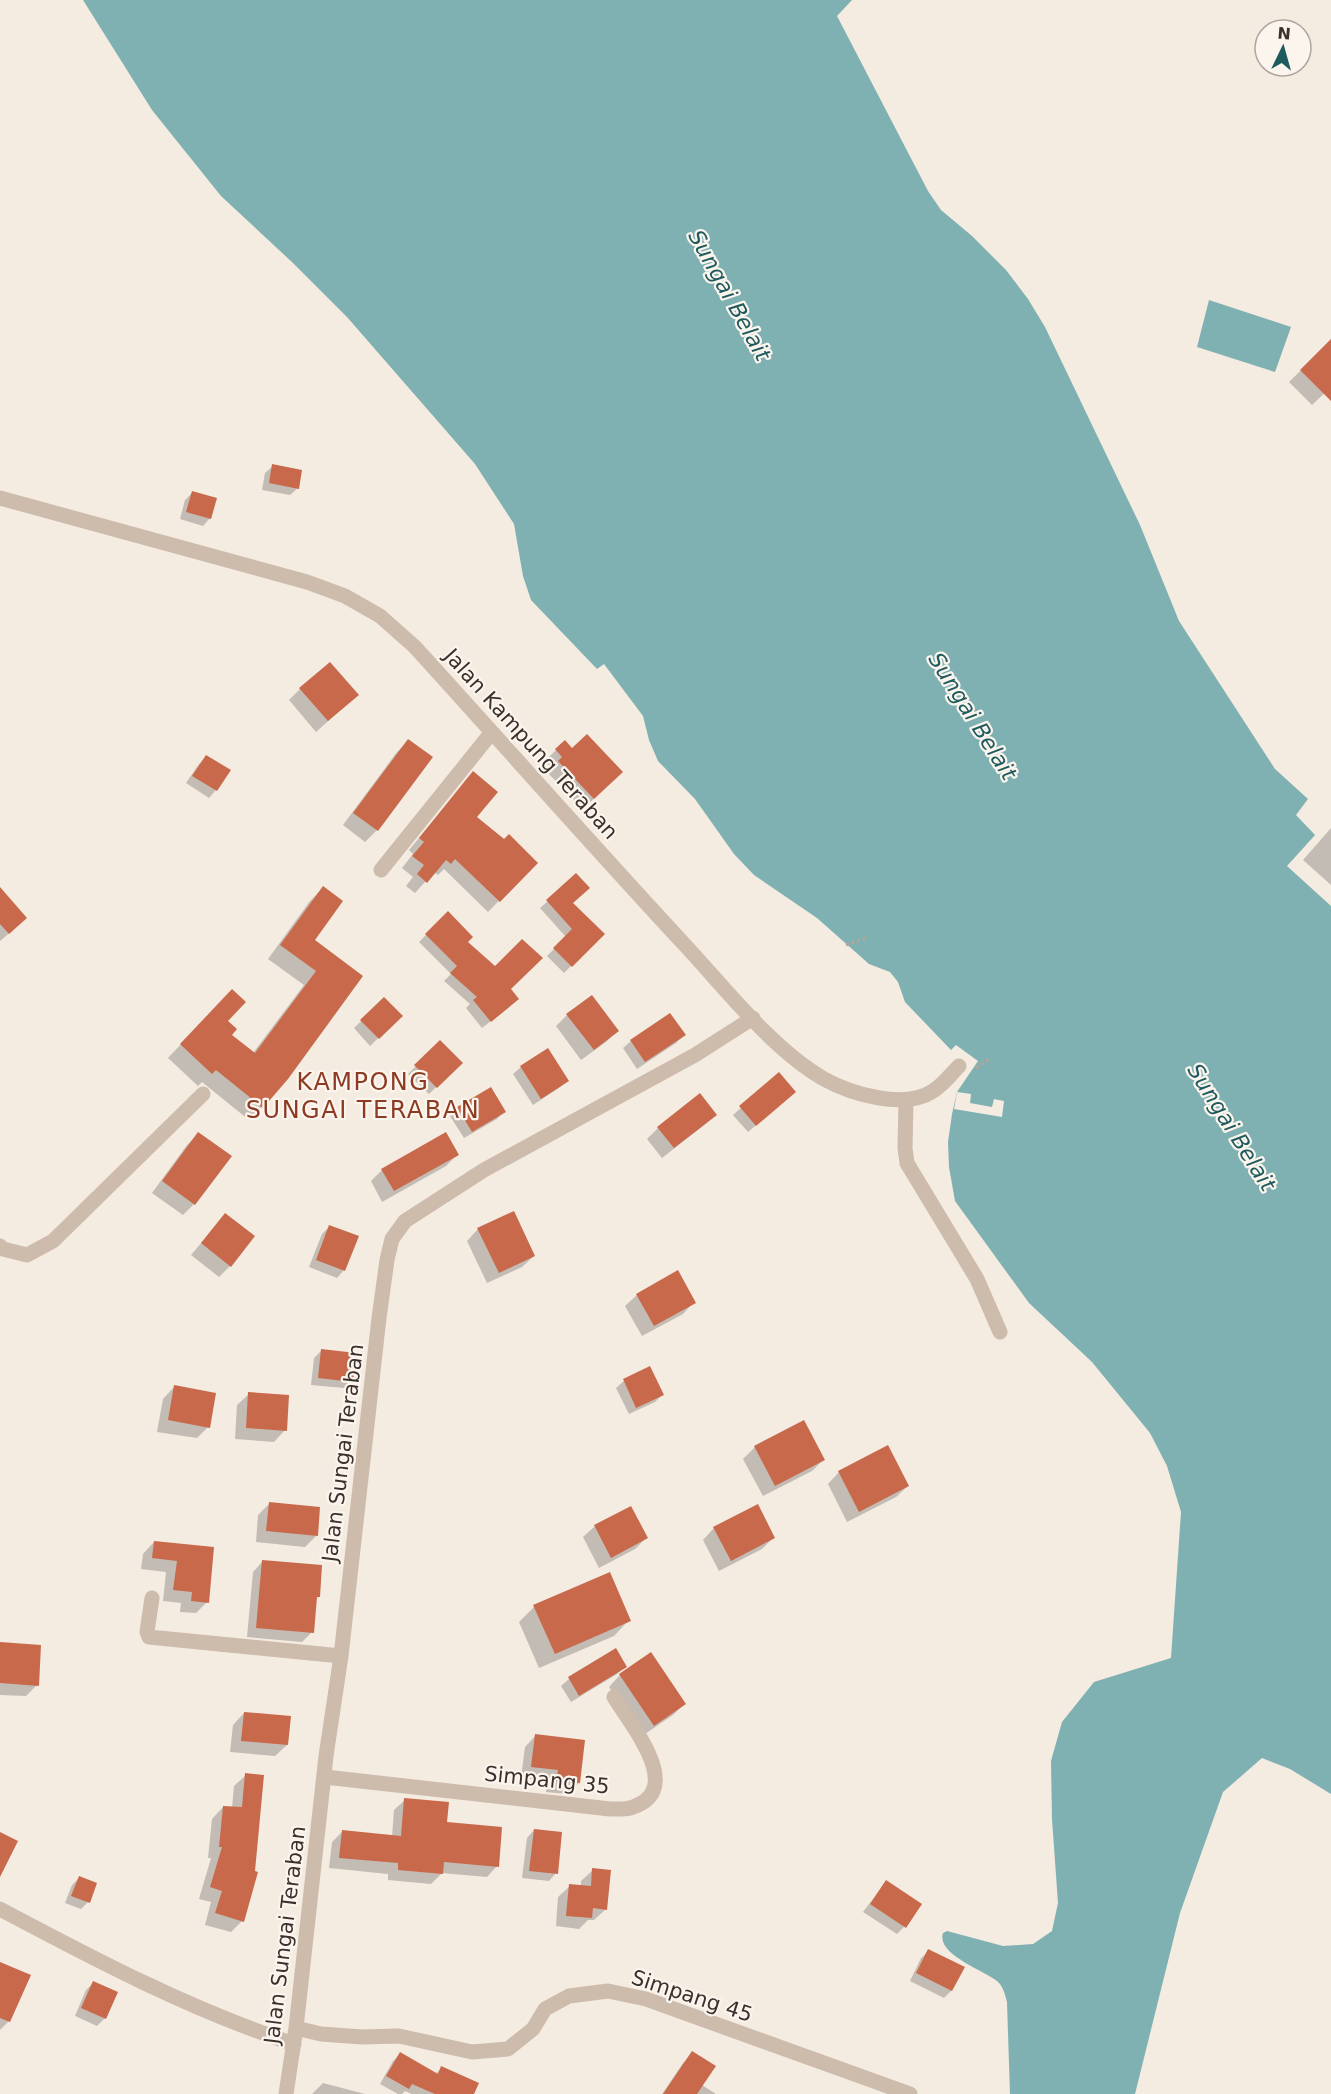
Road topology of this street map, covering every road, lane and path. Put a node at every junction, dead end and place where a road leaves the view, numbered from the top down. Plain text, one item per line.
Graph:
1 (0, 498) edge
2 (492, 732) junction
3 (381, 870) dead end
4 (865, 938) dead end
5 (846, 945) dead end
6 (753, 1018) junction
7 (989, 1059) dead end
8 (964, 1069) joint
9 (203, 1094) dead end
10 (906, 1100) junction
11 (0, 1246) edge
12 (1000, 1332) dead end
13 (152, 1598) dead end
14 (341, 1656) junction
15 (614, 1696) dead end
16 (325, 1777) junction
17 (0, 1909) edge
18 (296, 2028) junction
19 (294, 2044) junction
20 (286, 2094) edge
21 (910, 2094) edge

1 - 2 street, Jalan Kampung Teraban
2 - 3 street
2 - 6 street, Jalan Kampung Teraban
4 - 5 path
6 - 10 street, Jalan Kampung Teraban
6 - 14 street, Jalan Sungai Teraban
7 - 8 path
8 - 10 street, Jalan Kampung Teraban
9 - 11 street
10 - 12 street
13 - 14 street
14 - 16 street, Jalan Sungai Teraban
15 - 16 street, Simpang 35
16 - 18 street, Jalan Sungai Teraban
17 - 19 street
18 - 19 street, Jalan Sungai Teraban
18 - 21 street, Simpang 45
19 - 20 street, Jalan Sungai Teraban

